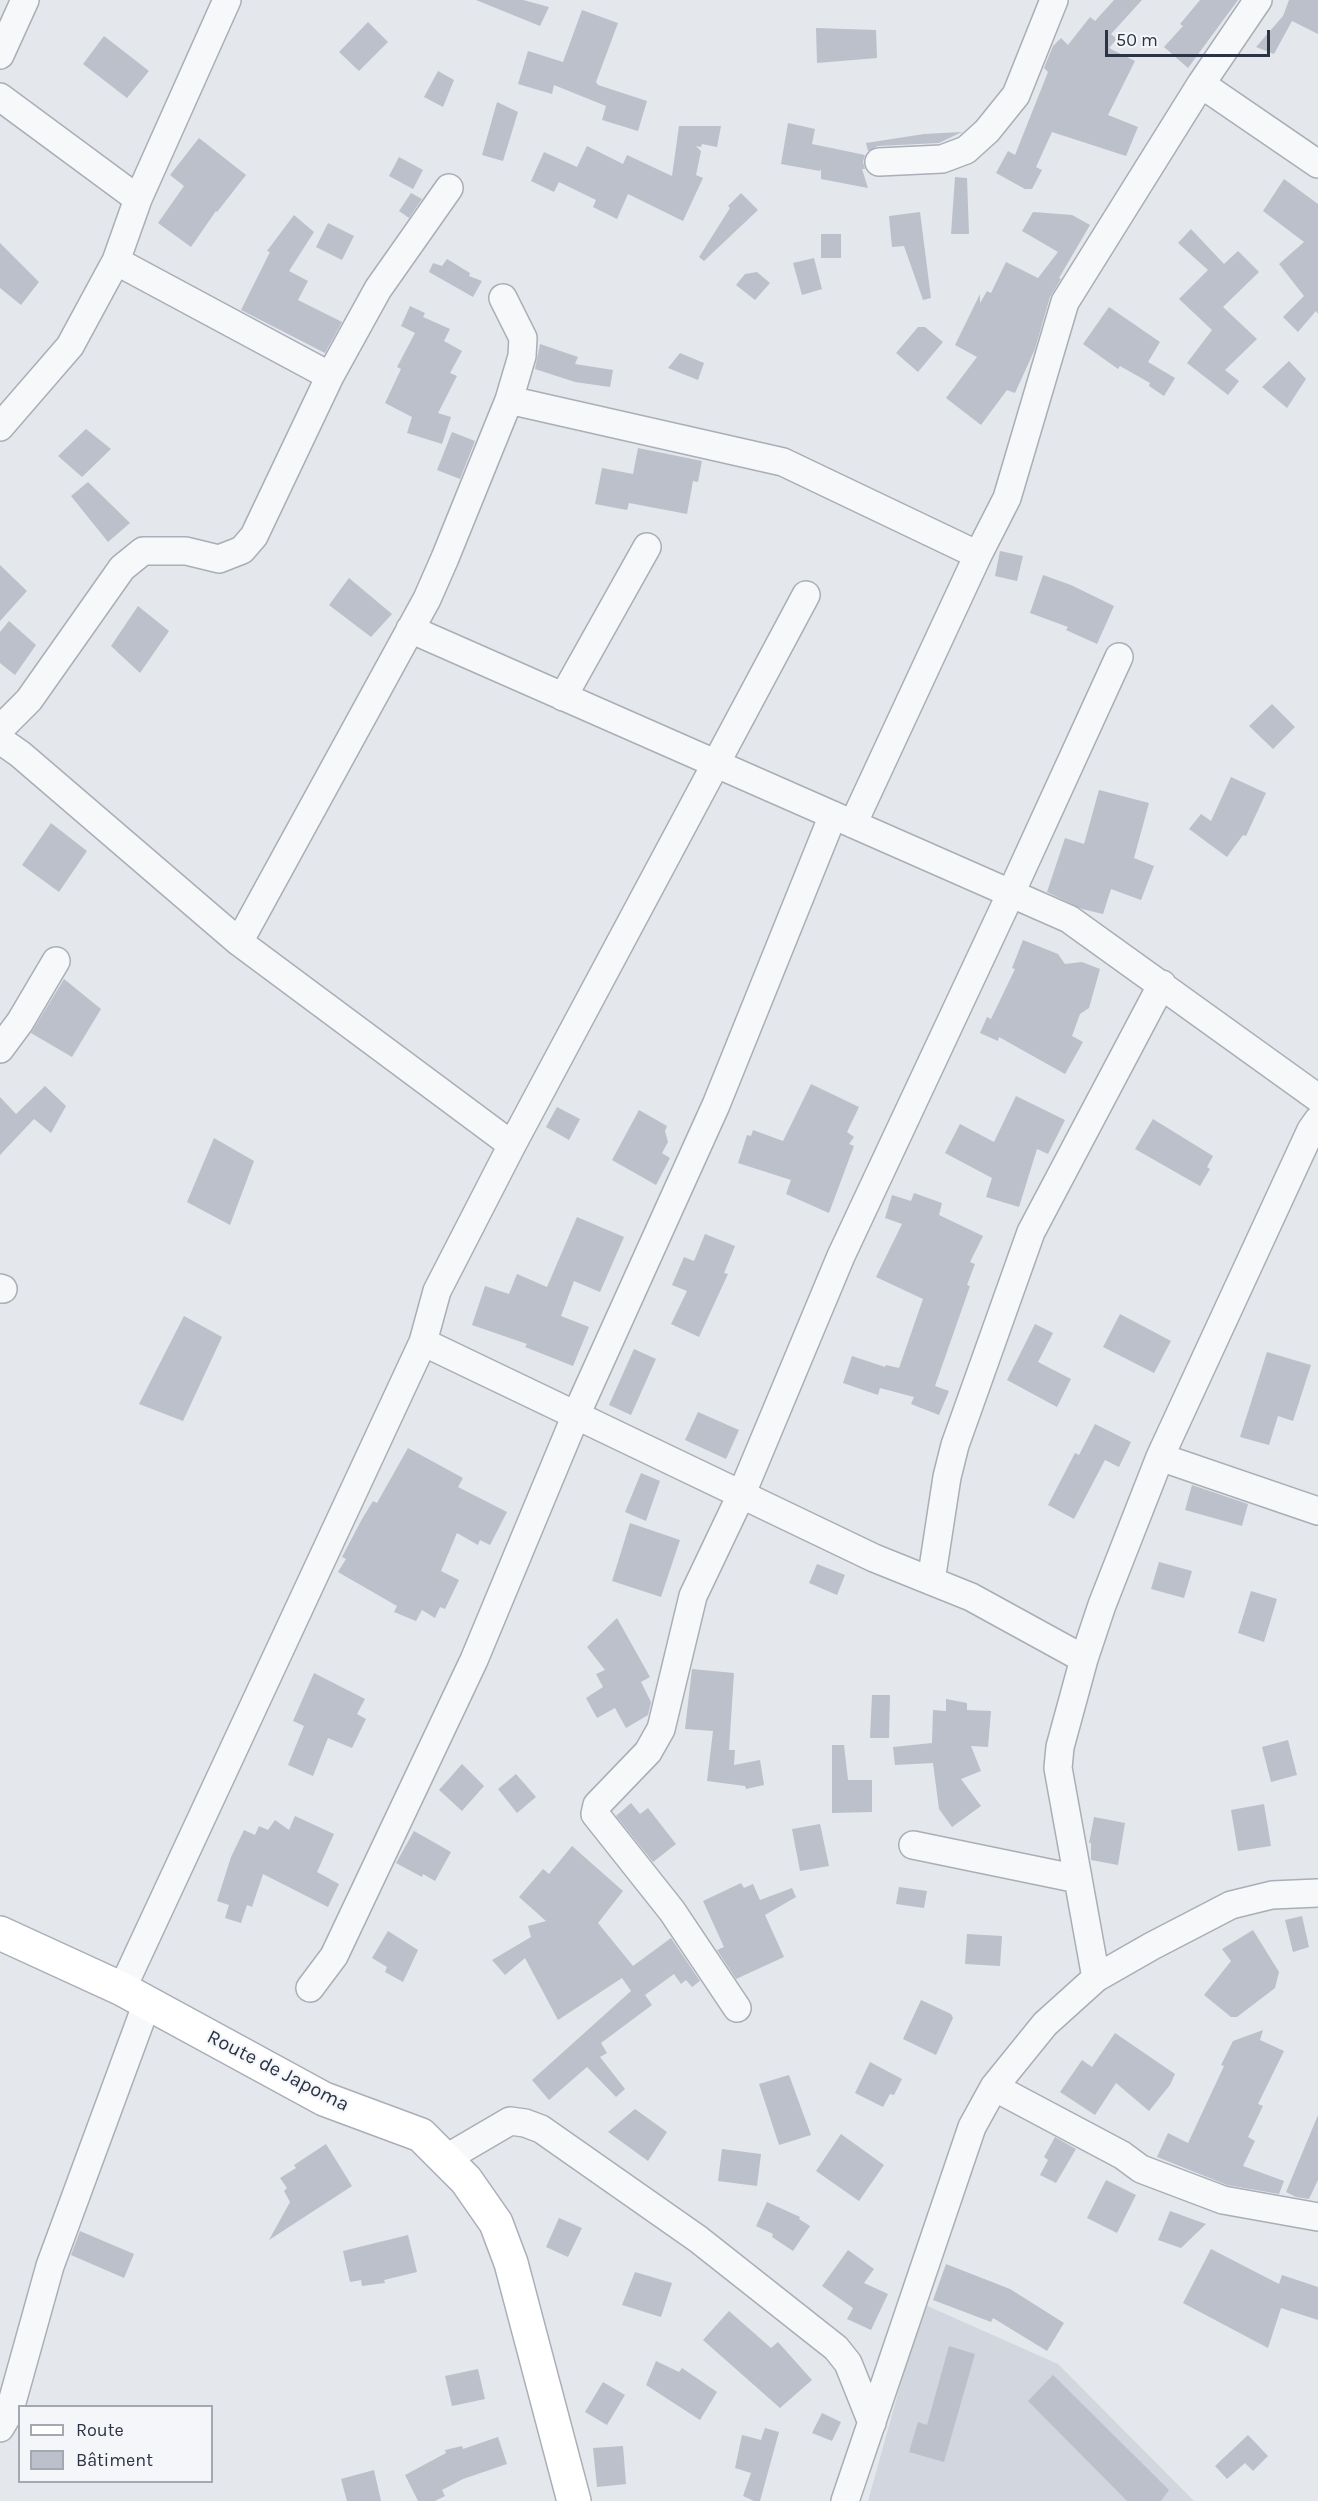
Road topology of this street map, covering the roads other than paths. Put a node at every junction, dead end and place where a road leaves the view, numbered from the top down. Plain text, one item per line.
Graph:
1 (25, 0) edge
2 (226, 0) edge
3 (1054, 0) edge
4 (1258, 0) edge
5 (0, 55) edge
6 (1201, 84) junction
7 (0, 97) edge
8 (879, 162) dead end
9 (1318, 164) edge
10 (449, 188) dead end
11 (138, 199) junction
12 (116, 261) junction
13 (503, 298) dead end
14 (330, 376) junction
15 (509, 400) junction
16 (0, 427) edge
17 (647, 547) dead end
18 (978, 555) junction
19 (806, 595) dead end
20 (410, 629) junction
21 (1119, 657) dead end
22 (563, 697) junction
23 (0, 729) edge
24 (0, 740) edge
25 (716, 764) junction
26 (843, 820) junction
27 (1011, 894) junction
28 (239, 942) junction
29 (56, 961) dead end
30 (1162, 984) junction
31 (0, 1049) edge
32 (1318, 1098) edge
33 (1318, 1120) edge
34 (512, 1145) junction
35 (423, 1342) junction
36 (576, 1415) junction
37 (1160, 1457) junction
38 (742, 1493) junction
39 (1318, 1511) edge
40 (932, 1581) junction
41 (1084, 1659) junction
42 (913, 1845) dead end
43 (1078, 1879) junction
44 (1318, 1893) edge
45 (0, 1933) edge
46 (1096, 1978) junction
47 (310, 1988) dead end
48 (135, 1996) junction
49 (737, 2008) dead end
50 (994, 2087) junction
51 (445, 2159) junction
52 (1318, 2217) edge
53 (872, 2423) junction
54 (0, 2428) edge
55 (574, 2501) edge
56 (845, 2501) edge

1 - 5 street
2 - 11 street
3 - 8 street
4 - 6 street
6 - 9 street
6 - 18 street
7 - 11 street
10 - 14 street
11 - 12 street
12 - 14 street
12 - 16 street
13 - 15 street
14 - 23 street
15 - 18 street
15 - 20 street
17 - 22 street
18 - 26 street
19 - 25 street
20 - 22 street
20 - 28 street
21 - 27 street
22 - 25 street
24 - 28 street
25 - 26 street
25 - 34 street
26 - 27 street
26 - 36 street
27 - 30 street
27 - 38 street
28 - 34 street
29 - 31 street
30 - 32 street
30 - 40 street
33 - 37 street
34 - 35 street
35 - 36 street
35 - 48 street
36 - 38 street
36 - 47 street
37 - 39 street
37 - 41 street
38 - 40 street
38 - 49 street
40 - 41 street
41 - 43 street
42 - 43 street
43 - 46 street
44 - 46 street
45 - 48 street, Route de Japoma
46 - 50 street
48 - 51 street, Route de Japoma
48 - 54 street
50 - 52 street
50 - 53 street
51 - 53 street
51 - 55 street, Route de Japoma
53 - 56 street

